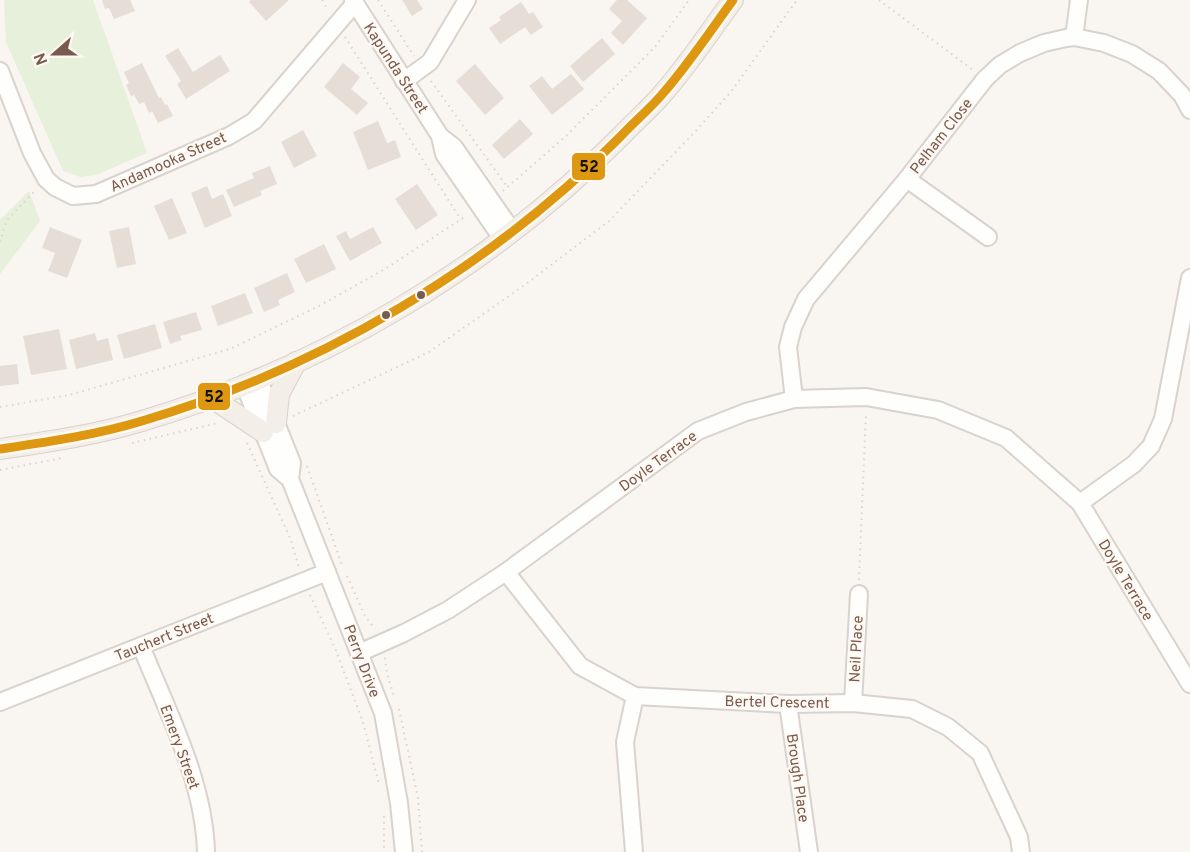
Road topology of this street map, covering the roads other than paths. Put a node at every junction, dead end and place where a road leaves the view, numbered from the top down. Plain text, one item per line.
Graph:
1 (467, 0) edge
2 (734, 0) edge
3 (1079, 0) edge
4 (354, 2) edge
5 (1074, 37) junction
6 (0, 71) edge
7 (404, 81) junction
8 (1190, 110) edge
9 (907, 178) junction
10 (508, 236) junction
11 (988, 237) dead end
12 (1190, 278) edge
13 (296, 362) junction
14 (251, 381) junction
15 (212, 398) junction
16 (794, 399) junction
17 (266, 422) junction
18 (0, 449) edge
19 (1080, 503) junction
20 (327, 572) junction
21 (506, 572) junction
22 (859, 594) road end
23 (141, 646) junction
24 (359, 653) junction
25 (1190, 684) edge
26 (635, 696) junction
27 (0, 702) edge
28 (853, 703) junction
29 (788, 704) junction
30 (206, 852) edge
31 (404, 852) edge
32 (633, 852) edge
33 (809, 852) edge
34 (1021, 852) edge

1 - 7 street
2 - 10 main road
3 - 5 street
4 - 6 street, Andamooka Street
4 - 7 street, Kapunda Street
5 - 8 street, Pelham Close
5 - 9 street, Pelham Close
7 - 10 street, Kapunda Street
9 - 11 street
9 - 16 street, Pelham Close
10 - 13 main road
12 - 19 street
13 - 14 main road
13 - 17 main road
14 - 15 main road
14 - 17 street, Perry Drive
15 - 17 main road
15 - 18 main road
16 - 19 street, Doyle Terrace
16 - 21 street, Doyle Terrace
17 - 20 street, Perry Drive
19 - 25 street, Doyle Terrace
20 - 23 street, Tauchert Street
20 - 24 street, Perry Drive
21 - 24 street, Doyle Terrace
21 - 26 street, Bertel Crescent
22 - 28 street, Neil Place
23 - 27 street, Tauchert Street
23 - 30 street, Emery Street
24 - 31 street, Perry Drive
26 - 29 street, Bertel Crescent
26 - 32 street
28 - 29 street, Bertel Crescent
28 - 34 street, Bertel Crescent
29 - 33 street, Brough Place

